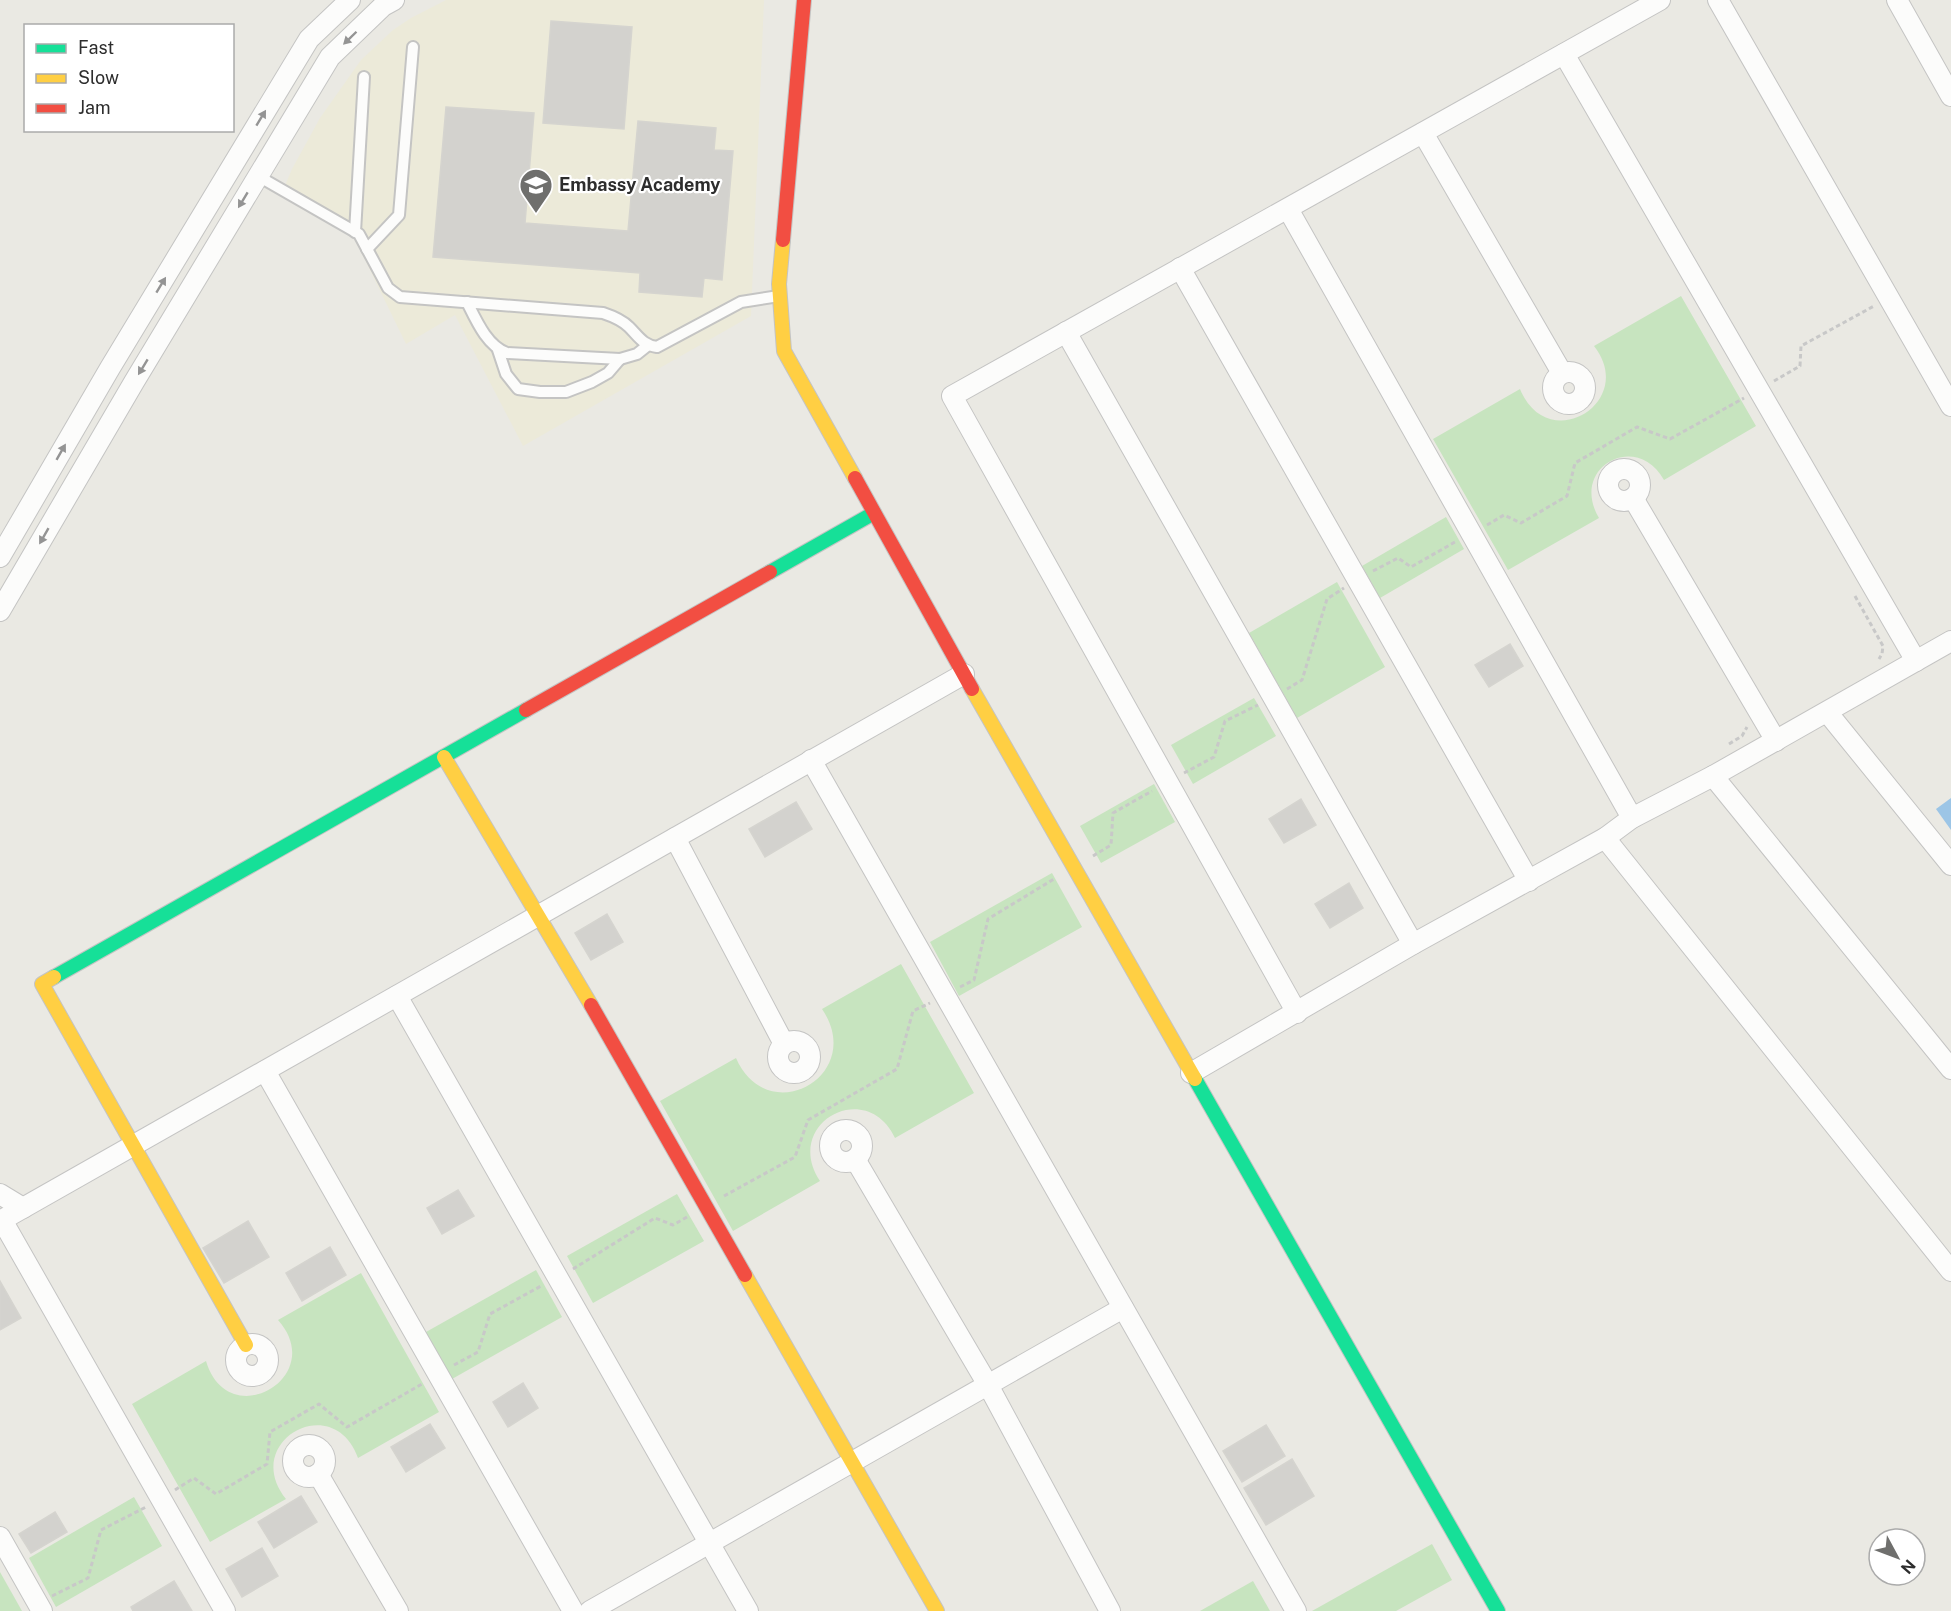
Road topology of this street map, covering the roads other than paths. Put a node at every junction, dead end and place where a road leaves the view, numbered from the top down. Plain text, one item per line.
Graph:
1 (350, 0) edge
2 (394, 0) edge
3 (804, 0) edge
4 (1660, 0) edge
5 (1718, 0) edge
6 (1897, 0) edge
7 (412, 47) dead end
8 (1564, 54) junction
9 (364, 77) dead end
10 (1951, 96) edge
11 (1423, 133) junction
12 (258, 176) junction
13 (1288, 209) junction
14 (355, 232) junction
15 (367, 249) junction
16 (1180, 268) junction
17 (780, 296) junction
18 (467, 302) junction
19 (1066, 332) junction
20 (648, 346) junction
21 (498, 350) junction
22 (620, 359) junction
23 (1562, 373) dead end
24 (1951, 406) edge
25 (1633, 498) dead end
26 (874, 513) junction
27 (0, 557) edge
28 (0, 611) edge
29 (1951, 641) edge
30 (1916, 662) junction
31 (964, 674) junction
32 (1827, 712) junction
33 (1776, 741) junction
34 (444, 757) junction
35 (811, 760) junction
36 (1713, 776) junction
37 (1632, 818) junction
38 (675, 838) junction
39 (1605, 838) junction
40 (1951, 865) edge
41 (1529, 880) junction
42 (539, 915) junction
43 (1413, 944) junction
44 (396, 996) junction
45 (1297, 1013) junction
46 (784, 1044) dead end
47 (1951, 1069) edge
48 (265, 1071) junction
49 (1191, 1072) junction
50 (133, 1146) junction
51 (855, 1159) dead end
52 (0, 1194) edge
53 (23, 1208) junction
54 (1, 1221) edge
55 (1951, 1271) edge
56 (1123, 1308) junction
57 (246, 1345) dead end
58 (988, 1385) junction
59 (851, 1463) junction
60 (318, 1474) dead end
61 (0, 1537) edge
62 (708, 1543) junction
63 (40, 1607) edge
64 (225, 1611) edge
65 (398, 1611) edge
66 (573, 1611) edge
67 (590, 1611) edge
68 (748, 1611) edge
69 (937, 1611) edge
70 (1110, 1611) edge
71 (1296, 1611) edge
72 (1498, 1611) edge

27 -> 1 street
2 -> 12 street
3 - 17 street
4 - 8 street
5 - 24 street
6 - 10 street
7 - 15 lane
8 - 11 street
8 - 30 street
9 - 14 lane
11 - 13 street
11 - 23 street
12 - 14 lane
12 -> 28 street
13 - 16 street
13 - 37 street
14 - 15 lane
15 - 18 lane
16 - 19 street
16 - 41 street
17 - 20 lane
17 - 26 street
18 - 20 lane
18 - 21 lane
19 - 43 street
19 - 45 street
20 - 22 lane
21 - 22 lane
21 - 22 lane
25 - 33 street
26 - 31 street
26 - 34 street
29 - 30 street
30 - 32 street
31 - 35 street
31 - 49 street
32 - 33 street
32 - 40 street
33 - 36 street
34 - 42 street
34 - 50 street
35 - 38 street
35 - 56 street
36 - 37 street
36 - 47 street
37 - 39 street
38 - 42 street
38 - 46 street
39 - 41 street
39 - 55 street
41 - 43 street
42 - 44 street
42 - 59 street
43 - 45 street
44 - 48 street
44 - 62 street
45 - 49 street
48 - 50 street
48 - 66 street
49 - 72 street
50 - 53 street
50 - 57 street
51 - 58 street
52 - 53 street
53 - 54 street
54 - 64 street
56 - 58 street
56 - 71 street
58 - 59 street
58 - 70 street
59 - 62 street
59 - 69 street
60 - 65 street
61 - 63 street
62 - 67 street
62 - 68 street

